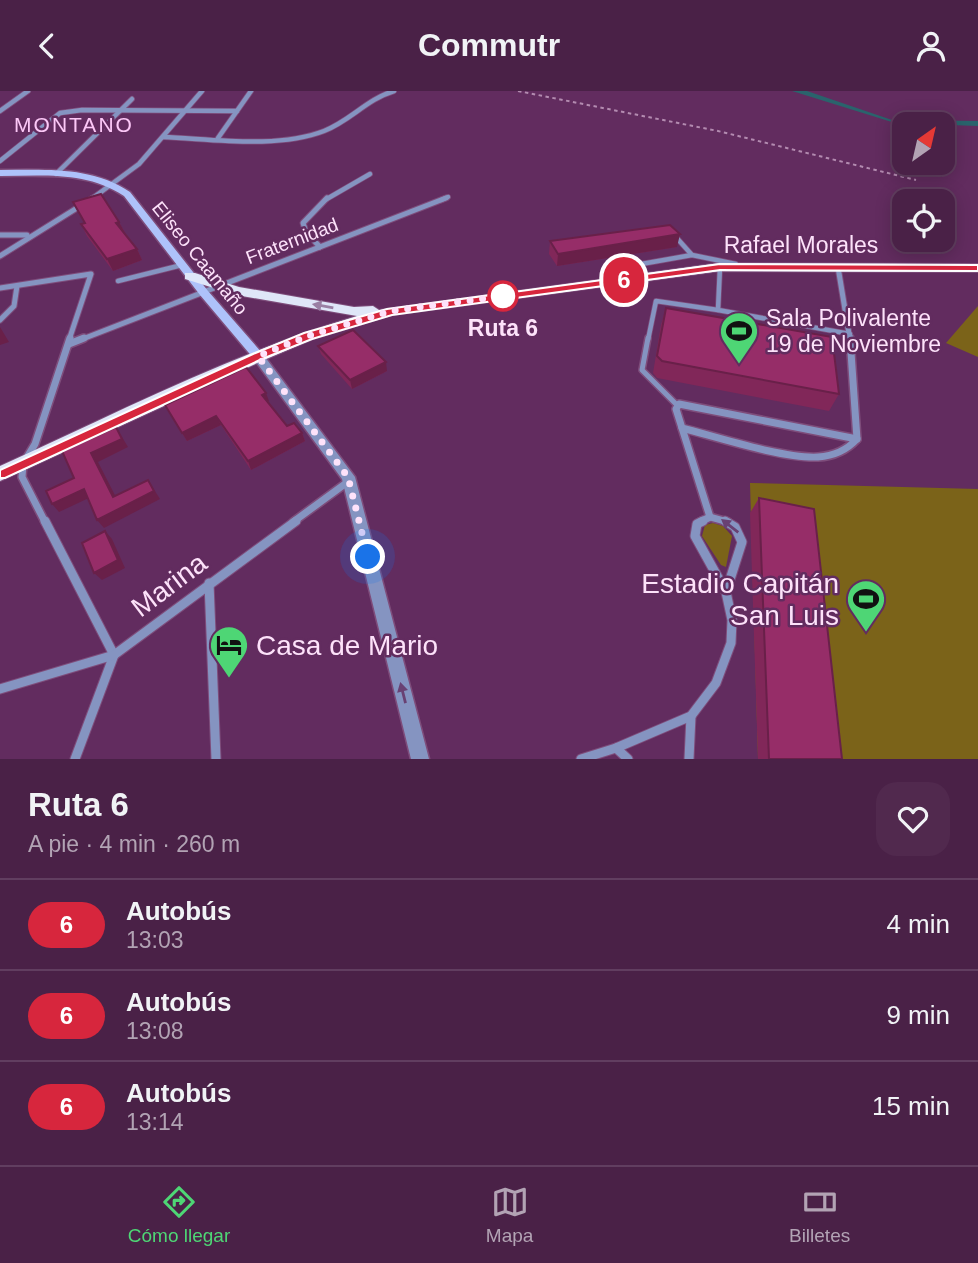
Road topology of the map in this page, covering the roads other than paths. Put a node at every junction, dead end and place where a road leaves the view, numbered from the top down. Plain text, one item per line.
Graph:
1 (28, 91) edge
2 (202, 91) edge
3 (251, 91) edge
4 (394, 91) edge
5 (132, 99) dead end
6 (121, 110) junction
7 (186, 110) junction
8 (0, 111) edge
9 (237, 111) junction
10 (163, 137) junction
11 (218, 138) junction
12 (0, 161) edge
13 (0, 173) edge
14 (57, 174) junction
15 (370, 174) dead end
16 (114, 184) junction
17 (448, 197) dead end
18 (669, 232) edge
19 (0, 235) edge
20 (29, 235) junction
21 (320, 247) junction
22 (692, 255) junction
23 (0, 256) edge
24 (720, 267) junction
25 (753, 267) junction
26 (838, 268) junction
27 (978, 268) edge
28 (186, 271) junction
29 (118, 281) dead end
30 (620, 281) junction
31 (17, 286) junction
32 (218, 287) junction
33 (0, 288) edge
34 (204, 293) junction
35 (718, 310) junction
36 (391, 311) junction
37 (0, 320) edge
38 (850, 334) junction
39 (69, 344) junction
40 (258, 356) junction
41 (677, 405) junction
42 (681, 428) junction
43 (857, 439) junction
44 (8, 469) edge
45 (349, 481) junction
46 (710, 517) junction
47 (209, 583) junction
48 (726, 592) junction
49 (114, 655) junction
50 (0, 689) edge
51 (691, 716) junction
52 (616, 748) junction
53 (75, 759) edge
54 (216, 759) edge
55 (420, 759) edge
56 (581, 759) edge
57 (628, 759) edge
58 (689, 759) edge

1 - 8 street
2 - 7 street
3 - 9 street
4 - 11 street
5 - 6 street
6 - 7 street
6 - 12 street
6 - 14 street
7 - 9 street
7 - 10 street
9 - 11 street
10 - 11 street
10 - 16 street
13 - 14 main road
14 - 16 main road
15 - 21 street
16 - 20 street
16 - 28 main road, Eliseo Caamaño
17 - 21 street, Fraternidad
18 - 22 lane
19 - 20 street
20 - 23 street
21 - 32 street, Fraternidad
22 - 25 lane
22 - 30 lane
24 - 25 main road, Rafael Morales
24 - 30 main road, Rafael Morales
24 - 35 lane
25 - 26 main road, Rafael Morales
26 - 27 main road, Rafael Morales
26 - 38 street
28 - 29 lane
28 - 32 main road
28 - 34 main road, Eliseo Caamaño
30 - 36 main road, Rafael Morales
31 - 33 street
31 - 37 street
31 - 39 street
32 - 34 street, Fraternidad
36 -> 32 main road
34 - 39 street, Fraternidad
34 - 40 main road, Eliseo Caamaño
35 - 38 lane
35 - 41 lane
36 - 40 main road, Rafael Morales
38 - 43 street
39 - 44 street
40 - 44 main road, Rafael Morales
40 - 45 street
41 - 42 street
41 - 43 street
42 - 43 street
42 - 46 street
44 - 49 street
45 - 47 street, Marina
55 -> 45 street
46 - 48 street
48 -> 46 street
47 - 49 street, Marina
47 - 54 street
48 - 51 street
49 - 50 street, Marina
49 - 53 street
51 - 52 street
51 - 58 street
52 - 56 street
52 - 57 street

